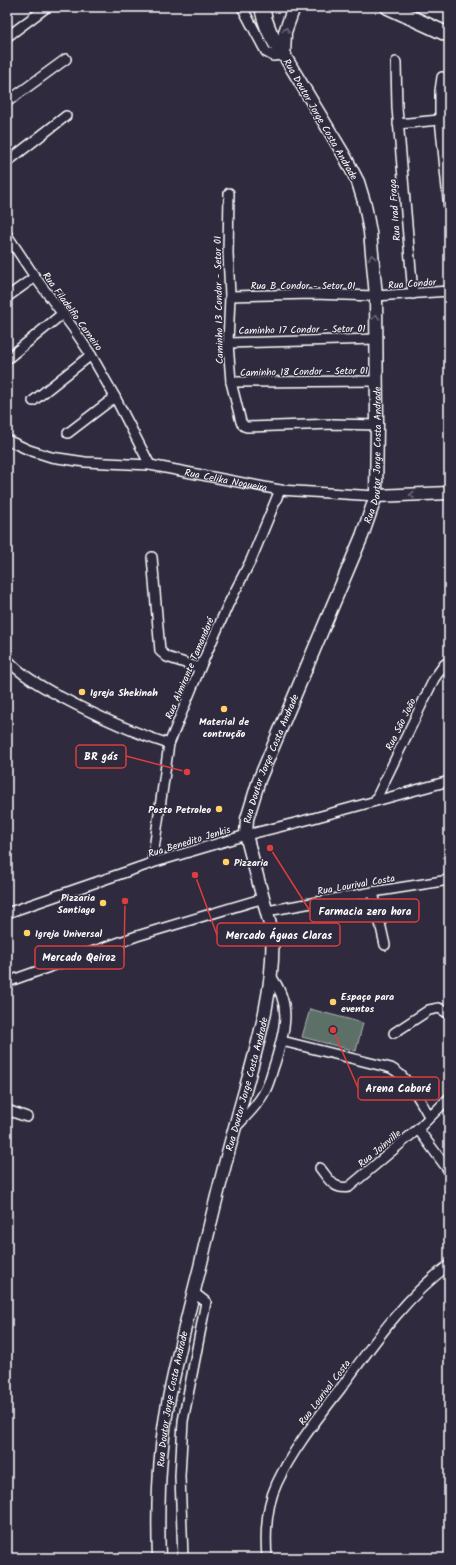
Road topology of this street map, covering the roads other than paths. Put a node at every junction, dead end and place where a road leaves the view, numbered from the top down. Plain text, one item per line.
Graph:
1 (47, 7) edge
2 (242, 7) edge
3 (262, 7) edge
4 (294, 7) edge
5 (388, 7) edge
6 (401, 7) edge
7 (423, 24) junction
8 (449, 35) edge
9 (7, 38) edge
10 (284, 56) junction
11 (66, 59) dead end
12 (396, 62) dead end
13 (442, 77) dead end
14 (7, 102) edge
15 (66, 116) dead end
16 (445, 119) edge
17 (398, 124) junction
18 (7, 162) edge
19 (229, 193) dead end
20 (449, 209) edge
21 (7, 235) edge
22 (35, 277) junction
23 (449, 291) edge
24 (413, 294) junction
25 (230, 296) junction
26 (376, 296) junction
27 (7, 297) edge
28 (62, 314) junction
29 (376, 339) junction
30 (228, 342) junction
31 (92, 355) junction
32 (7, 359) edge
33 (376, 381) junction
34 (231, 382) junction
35 (115, 397) junction
36 (33, 401) dead end
37 (377, 425) junction
38 (68, 433) dead end
39 (7, 440) edge
40 (150, 465) junction
41 (280, 490) junction
42 (449, 494) edge
43 (376, 496) junction
44 (152, 557) dead end
45 (7, 659) edge
46 (449, 661) edge
47 (200, 668) junction
48 (169, 744) junction
49 (449, 781) edge
50 (375, 801) junction
51 (246, 835) junction
52 (152, 863) junction
53 (449, 880) edge
54 (373, 892) junction
55 (264, 898) junction
56 (267, 912) junction
57 (7, 913) edge
58 (385, 945) dead end
59 (270, 975) junction
60 (7, 982) edge
61 (449, 1014) edge
62 (394, 1033) dead end
63 (282, 1040) junction
64 (449, 1098) edge
65 (7, 1110) edge
66 (429, 1116) junction
67 (27, 1117) dead end
68 (234, 1129) junction
69 (418, 1129) junction
70 (320, 1168) dead end
71 (449, 1171) edge
72 (449, 1265) edge
73 (193, 1292) junction
74 (159, 1558) edge
75 (183, 1558) edge
76 (267, 1558) edge

1 - 9 street
2 - 10 street
3 - 10 main road
10 -> 4 main road, Rua Doutor Jorge Costa Andrade
5 - 7 main road
6 - 7 main road
7 - 8 main road
26 -> 10 main road, Rua Doutor Jorge Costa Andrade
11 - 14 street
12 - 17 street, Rua Irad Fraga
13 - 16 street
15 - 18 street
16 - 17 street
16 - 20 street
17 - 24 street, Rua Irad Fraga
19 - 25 street, Caminho 13 Condor - Setor 01
21 - 22 street, Rua Filadelfio Carneiro
22 - 27 street
22 - 28 street, Rua Filadelfio Carneiro
23 - 24 street, Rua Condor
24 - 26 street, Rua Condor
25 - 26 street, Rua B Condor - Setor 01
25 - 30 street, Caminho 13 Condor - Setor 01
29 -> 26 main road, Rua Doutor Jorge Costa Andrade
28 - 31 street, Rua Filadelfio Carneiro
28 - 32 street
29 - 30 street, Caminho 17 Condor - Setor 01
29 - 33 main road, Rua Doutor Jorge Costa Andrade
30 - 34 street, Caminho 13 Condor - Setor 01
31 - 35 street, Rua Filadelfio Carneiro
31 - 36 street
33 - 34 street, Caminho 18 Condor - Setor 01
33 - 37 main road, Rua Doutor Jorge Costa Andrade
34 - 37 street, Caminho 13 Condor - Setor 01
35 - 38 street
35 - 40 street, Rua Filadelfio Carneiro
37 - 43 main road, Rua Doutor Jorge Costa Andrade
39 - 40 street, Rua Celika Nogueira
40 - 41 street, Rua Celika Nogueira
41 - 43 street, Rua Celika Nogueira
41 - 47 street, Rua Almirante Tamandaré
42 -> 43 main road, Rua Celika Nogueira
43 - 51 main road, Rua Doutor Jorge Costa Andrade
44 - 47 street
45 - 48 street
46 - 50 street, Rua São João
47 - 48 street, Rua Almirante Tamandaré
48 - 52 street, Rua Almirante Tamandaré
49 - 50 street, Rua Benedito Jenkis
50 - 51 street, Rua Benedito Jenkis
51 - 52 street, Rua Benedito Jenkis
51 - 55 main road, Rua Doutor Jorge Costa Andrade
52 - 57 street, Rua Benedito Jenkis
53 - 54 street, Rua Lourival Costa
54 - 56 street, Rua Lourival Costa
54 - 58 street
55 - 56 main road, Rua Doutor Jorge Costa Andrade
55 - 60 street
56 - 59 main road, Rua Doutor Jorge Costa Andrade
59 - 63 street
59 - 68 main road, Rua Doutor Jorge Costa Andrade
61 - 62 street
63 - 66 street
63 - 68 street
64 - 66 street, Rua Joinville
65 - 67 street
66 - 69 street, Rua Joinville
68 - 73 main road, Rua Doutor Jorge Costa Andrade
69 - 70 street, Rua Joinville
69 - 71 street
72 - 76 street, Rua Lourival Costa
73 - 74 main road, Rua Doutor Jorge Costa Andrade
73 - 75 street

